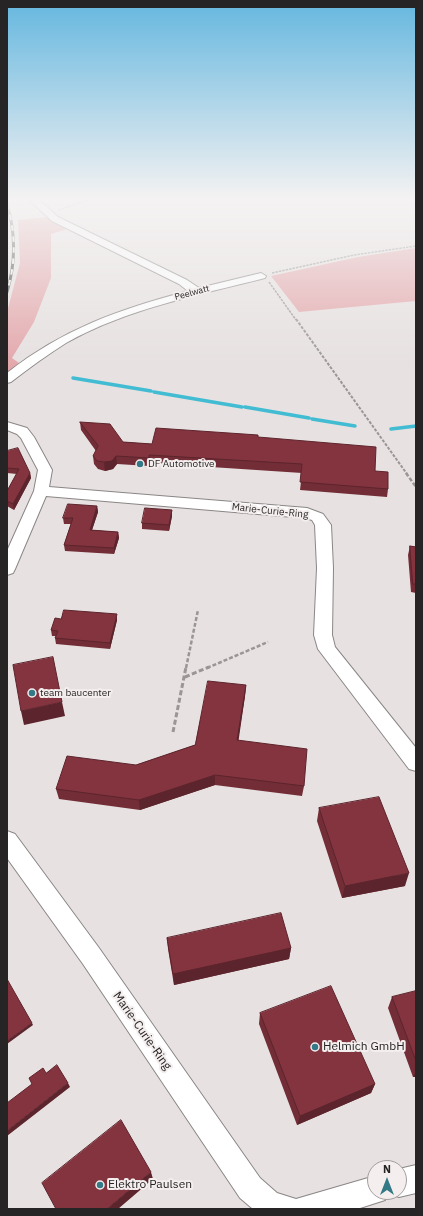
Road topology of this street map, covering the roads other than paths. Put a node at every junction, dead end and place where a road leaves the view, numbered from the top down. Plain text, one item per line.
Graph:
1 (126, 254) edge
2 (264, 278) road end
3 (196, 292) junction
4 (7, 379) edge
5 (7, 426) edge
6 (41, 492) junction
7 (7, 569) edge
8 (416, 763) edge
9 (7, 841) edge
10 (367, 1192) edge
11 (286, 1209) edge
12 (306, 1209) edge

1 - 3 street
2 - 3 street, Peelwatt
3 - 4 street, Peelwatt
5 - 6 street
6 - 7 street
6 - 8 street, Marie-Curie-Ring
9 - 11 street, Marie-Curie-Ring
10 - 12 street

